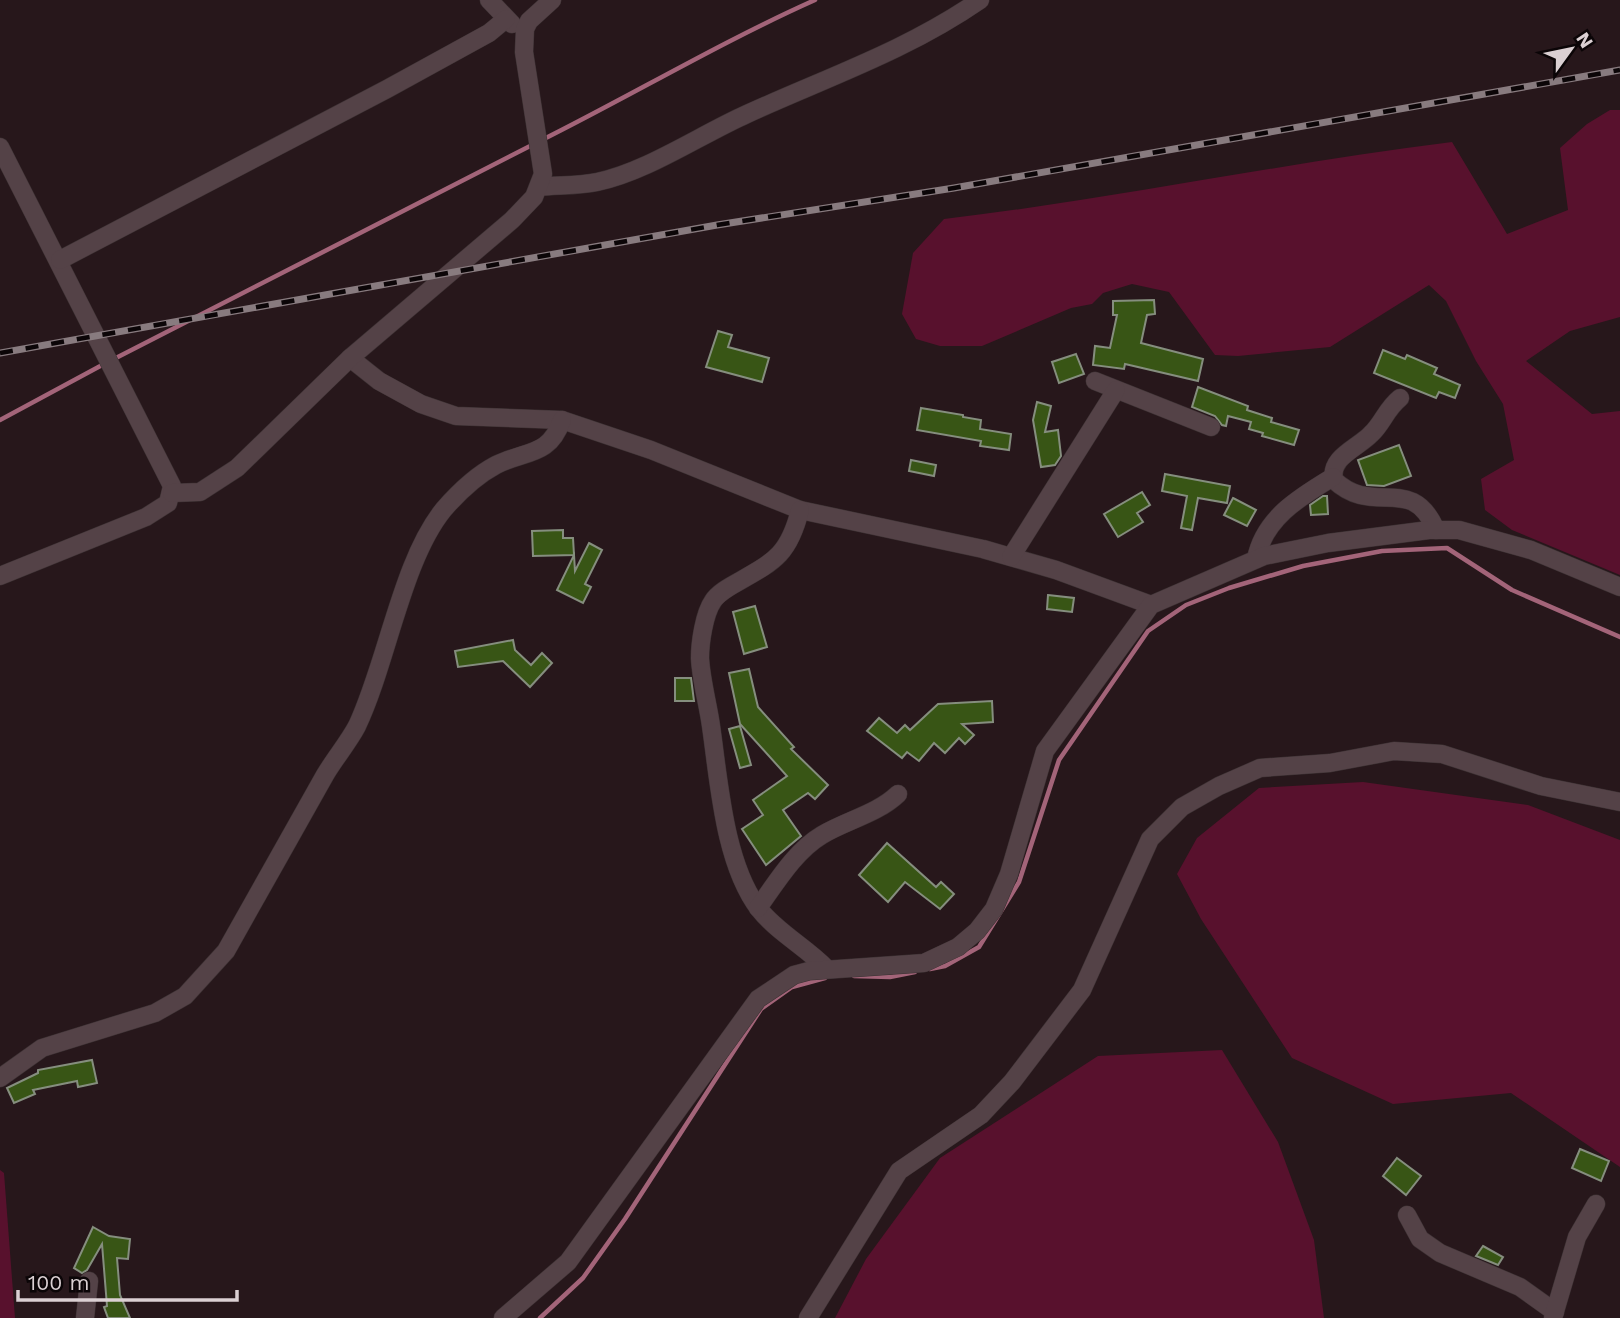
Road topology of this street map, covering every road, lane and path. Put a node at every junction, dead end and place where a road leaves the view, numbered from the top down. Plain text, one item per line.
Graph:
1 (489, 0) edge
2 (551, 0) edge
3 (980, 0) edge
4 (506, 19) junction
5 (525, 29) junction
6 (0, 147) edge
7 (539, 187) junction
8 (60, 260) junction
9 (350, 358) junction
10 (1095, 381) dead end
11 (1116, 390) junction
12 (1400, 398) dead end
13 (562, 420) junction
14 (1211, 427) dead end
15 (1333, 477) junction
16 (172, 493) junction
17 (800, 510) junction
18 (1436, 530) junction
19 (1011, 557) junction
20 (1256, 559) junction
21 (0, 576) edge
22 (1620, 587) edge
23 (1151, 605) junction
24 (898, 794) dead end
25 (1620, 802) edge
26 (758, 908) junction
27 (827, 969) junction
28 (0, 1078) edge
29 (1596, 1204) dead end
30 (1407, 1215) dead end
31 (89, 1281) dead end
32 (1554, 1315) edge
33 (85, 1318) edge
34 (503, 1318) edge
35 (808, 1318) edge

1 - 4 street
2 - 5 street
3 - 7 street
4 - 5 street
4 - 8 street
5 - 7 street
6 - 8 street
7 - 9 street
8 - 16 street
9 - 13 street
9 - 16 street
10 - 11 street
11 - 14 street
11 - 19 street
12 - 15 street
13 - 17 street
13 - 28 street
15 - 18 street
15 - 20 street
16 - 21 street
17 - 19 street
17 - 26 street
18 - 20 street
18 - 22 street
19 - 23 street
20 - 23 street
23 - 27 street
24 - 26 street
25 - 35 street
26 - 27 street
27 - 34 street
29 - 32 street
30 - 32 street
31 - 33 street

